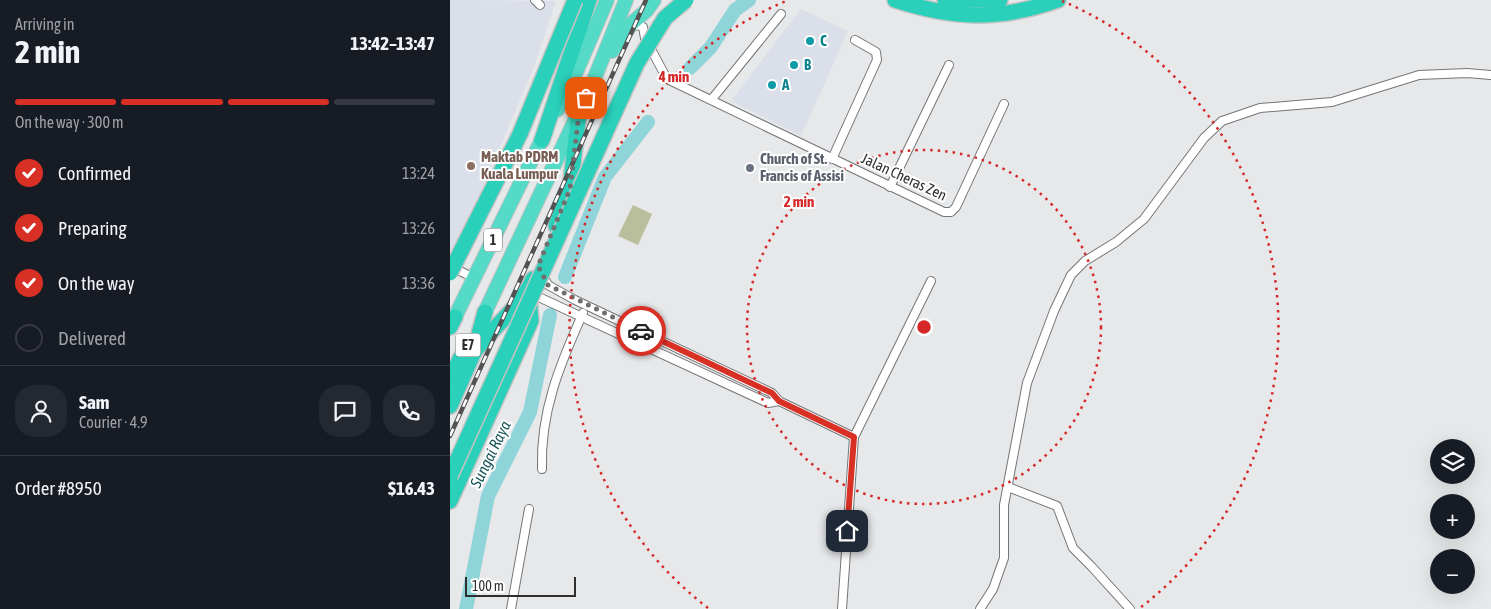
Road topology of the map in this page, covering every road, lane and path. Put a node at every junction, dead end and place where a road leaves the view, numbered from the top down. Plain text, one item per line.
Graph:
1 (574, 0) edge
2 (589, 0) edge
3 (607, 0) edge
4 (626, 0) edge
5 (654, 0) edge
6 (686, 0) edge
7 (895, 0) edge
8 (945, 0) edge
9 (1000, 0) edge
10 (1058, 0) edge
11 (781, 14) dead end
12 (628, 28) junction
13 (645, 38) junction
14 (855, 40) dead end
15 (949, 65) dead end
16 (1491, 74) edge
17 (593, 82) junction
18 (712, 100) junction
19 (1004, 104) dead end
20 (579, 113) junction
21 (542, 140) junction
22 (832, 159) junction
23 (890, 187) junction
24 (450, 266) edge
25 (538, 266) junction
26 (450, 273) edge
27 (474, 278) junction
28 (931, 281) dead end
29 (528, 292) junction
30 (587, 306) junction
31 (485, 312) junction
32 (582, 316) junction
33 (452, 323) edge
34 (474, 352) junction
35 (450, 379) edge
36 (779, 401) junction
37 (450, 406) edge
38 (854, 437) junction
39 (542, 469) dead end
40 (450, 476) edge
41 (1008, 487) junction
42 (450, 501) edge
43 (529, 509) dead end
44 (511, 609) edge
45 (842, 609) edge
46 (980, 609) edge
47 (1130, 609) edge

1 - 26 highway, bridge
2 - 21 highway
3 - 21 highway, 1
4 - 17 highway, 1
5 - 12 highway
5 - 13 street
6 - 40 highway, bridge
7 - 10 highway
8 - 9 highway
11 - 18 street
12 - 13 street
12 - 17 highway
13 - 18 street, Jalan Cheras Zen
14 - 22 street
15 - 23 street
16 - 41 street
17 - 20 highway, 1
18 - 22 street, Jalan Cheras Zen
19 - 23 street, Jalan Cheras Zen
20 - 25 highway
20 - 31 highway, 1
21 - 27 highway, 1
22 - 23 street, Jalan Cheras Zen
24 - 27 street
25 - 29 highway
25 - 30 street
27 - 33 highway, 1
28 - 38 street
29 - 32 street
29 - 34 highway
29 - 42 highway
30 - 32 street
30 - 36 street
31 - 34 highway
31 - 35 highway, E7
32 - 36 street
32 - 39 street
34 - 37 highway
36 - 38 street
38 - 45 street
41 - 46 street
41 - 47 street
43 - 44 street

